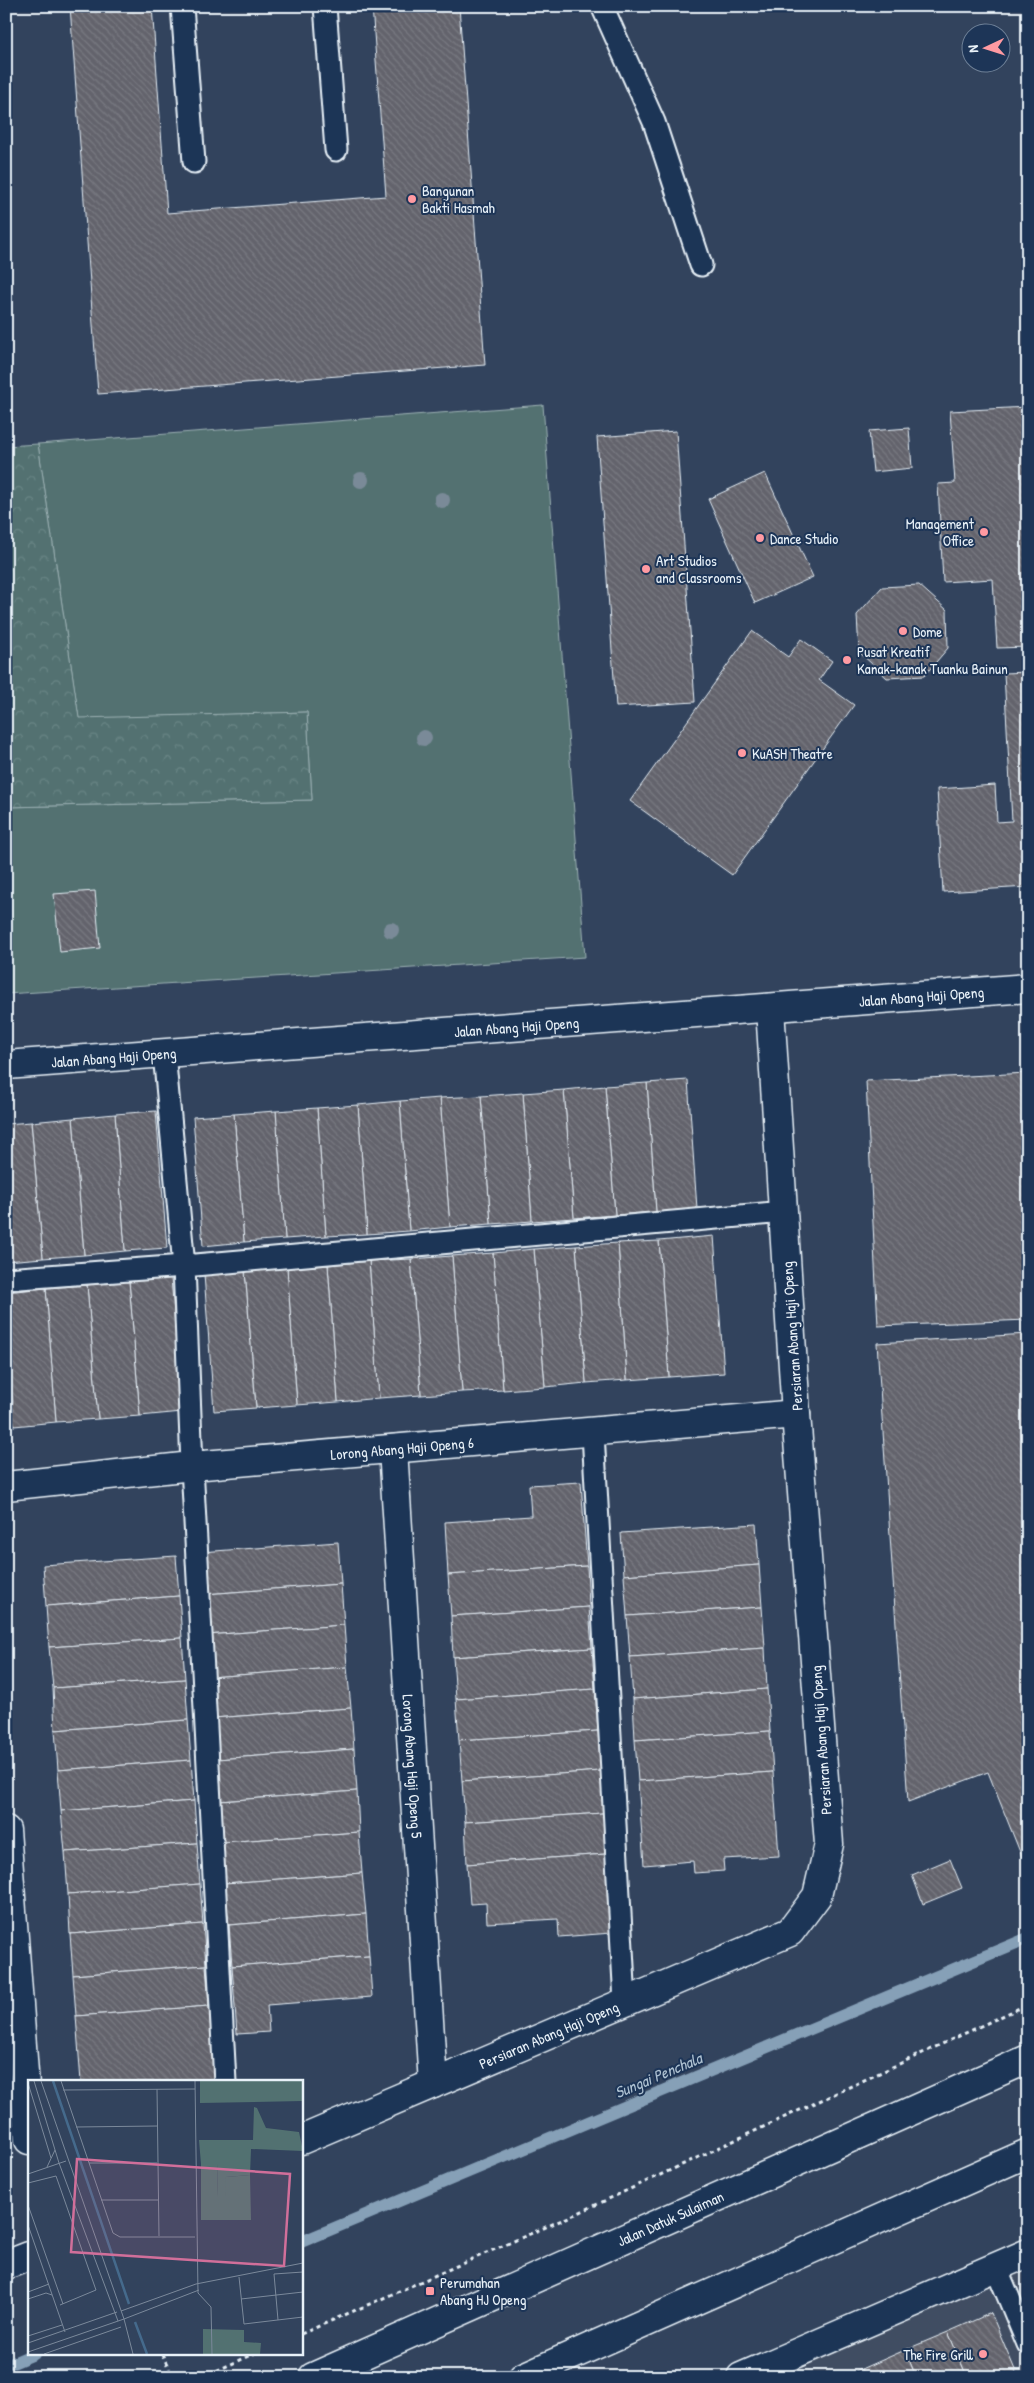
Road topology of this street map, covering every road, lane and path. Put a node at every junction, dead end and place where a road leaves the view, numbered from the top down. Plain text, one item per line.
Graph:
1 (182, 6) edge
2 (325, 6) edge
3 (602, 6) edge
4 (336, 150) dead end
5 (194, 162) dead end
6 (701, 265) dead end
7 (1028, 988) edge
8 (770, 1008) junction
9 (164, 1053) junction
10 (6, 1065) edge
11 (784, 1212) junction
12 (184, 1266) junction
13 (6, 1279) edge
14 (796, 1414) junction
15 (593, 1433) junction
16 (392, 1449) junction
17 (192, 1466) junction
18 (6, 1486) edge
19 (6, 1830) edge
20 (625, 2002) junction
21 (1028, 2004) edge
22 (1028, 2059) edge
23 (225, 2080) edge
24 (433, 2084) junction
25 (28, 2127) edge
26 (302, 2140) edge
27 (1028, 2153) edge
28 (1028, 2253) edge
29 (28, 2256) edge
30 (6, 2266) edge
31 (996, 2267) junction
32 (302, 2334) edge
33 (1028, 2344) edge
34 (163, 2356) edge
35 (249, 2356) edge
36 (172, 2377) edge
37 (202, 2377) edge
38 (313, 2377) edge
39 (523, 2377) edge
40 (742, 2377) edge

1 - 5 lane
2 - 4 lane
3 - 6 lane
7 - 8 street, Jalan Abang Haji Openg
8 - 9 street, Jalan Abang Haji Openg
8 - 11 street, Persiaran Abang Haji Openg
9 - 10 street, Jalan Abang Haji Openg
9 - 12 lane
11 - 12 lane
11 - 14 street, Persiaran Abang Haji Openg
12 - 13 lane
12 - 17 lane
14 - 15 street, Lorong Abang Haji Openg 6
14 - 20 street, Persiaran Abang Haji Openg
15 - 16 street, Lorong Abang Haji Openg 6
15 - 20 lane
16 - 17 street, Lorong Abang Haji Openg 6
16 - 24 street, Lorong Abang Haji Openg 5
17 - 18 street, Lorong Abang Haji Openg 6
17 - 23 lane
19 - 25 street
20 - 24 street, Persiaran Abang Haji Openg
21 - 32 path
22 - 38 street, Jalan Datuk Sulaiman
24 - 26 street, Persiaran Abang Haji Openg
27 - 39 street
28 - 31 street
29 - 30 street
31 - 33 lane
31 - 40 street
34 - 36 path
35 - 37 path

